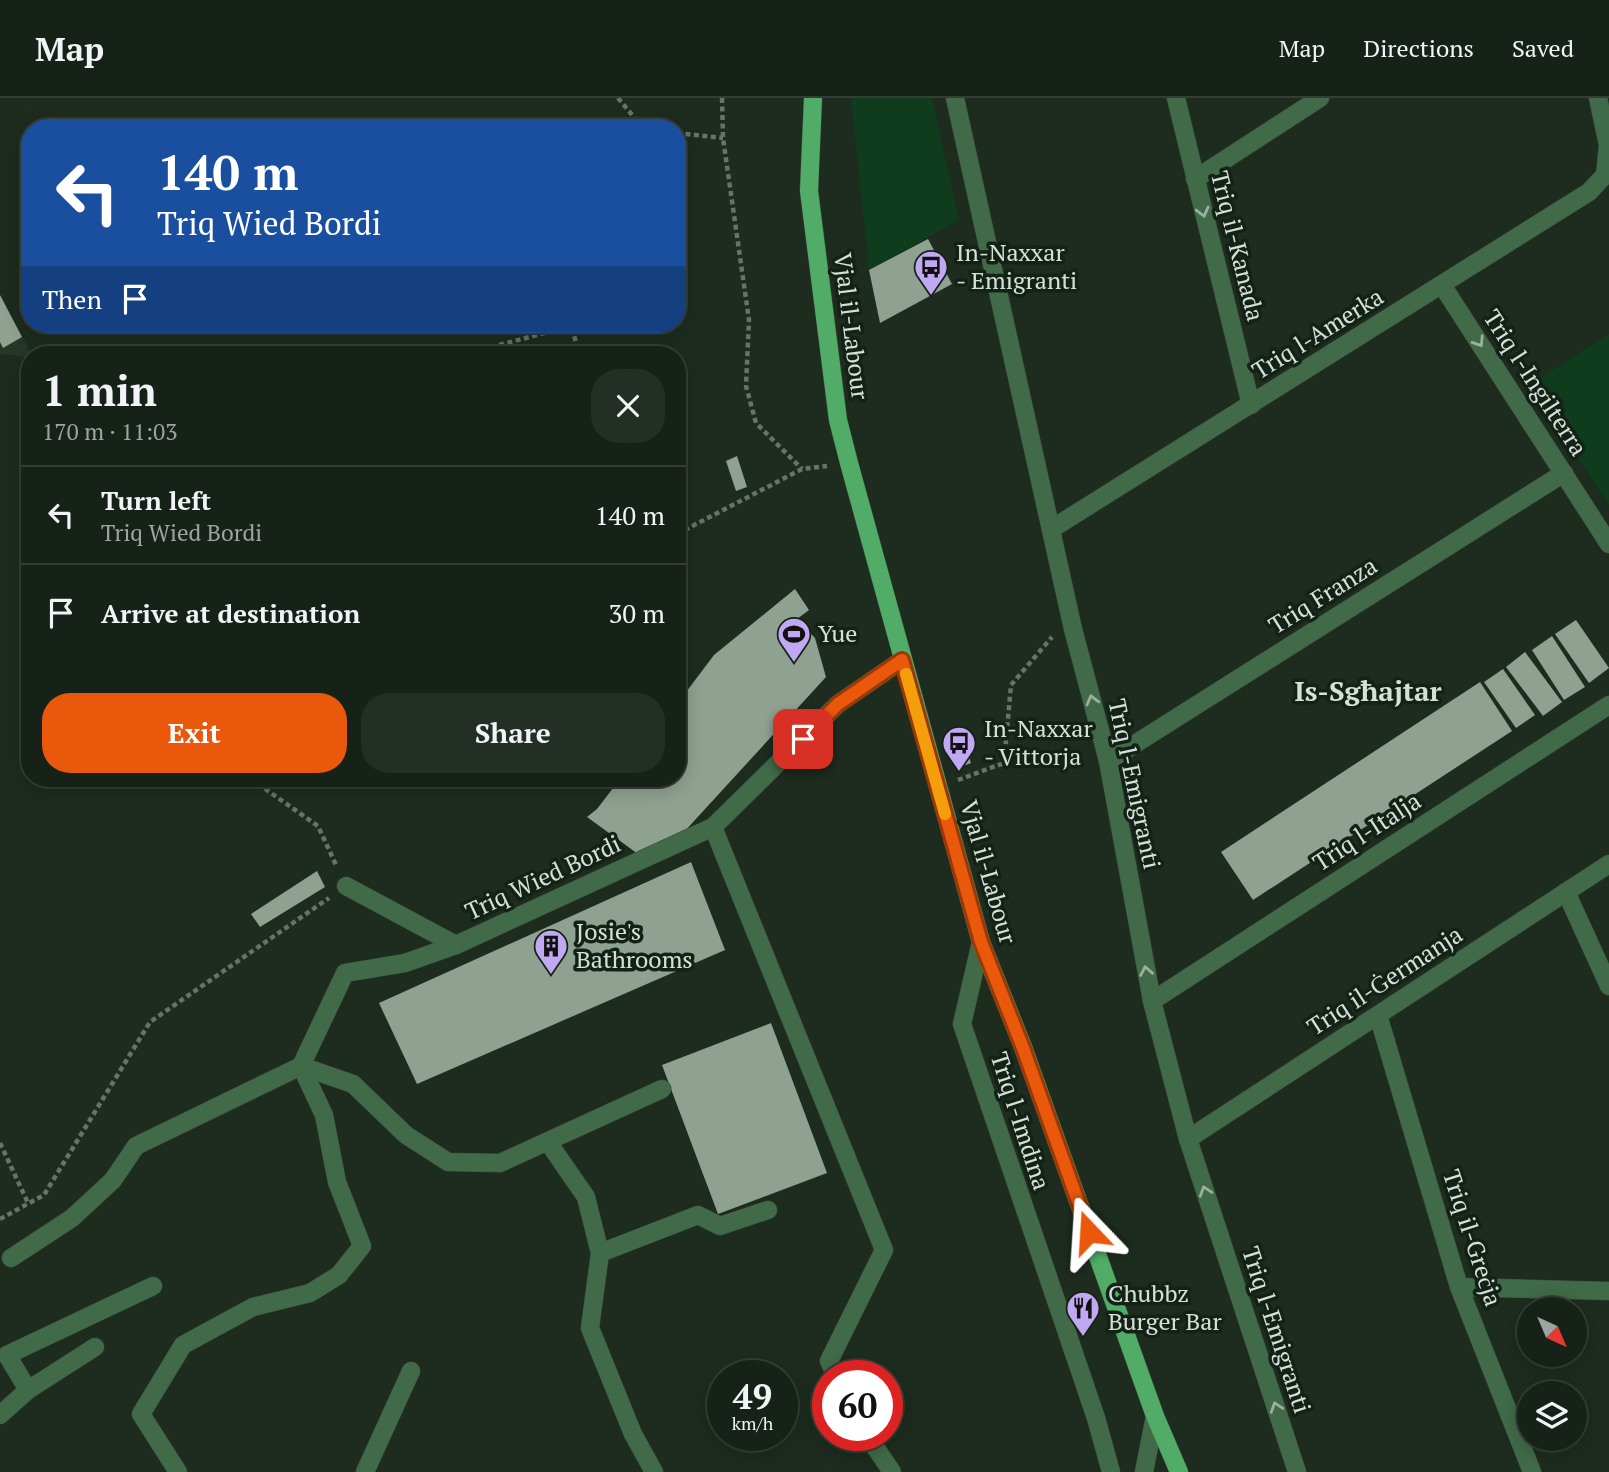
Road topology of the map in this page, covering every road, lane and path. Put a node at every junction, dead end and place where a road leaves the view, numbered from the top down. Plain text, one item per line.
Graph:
1 (618, 98) edge
2 (722, 98) edge
3 (813, 98) edge
4 (955, 98) edge
5 (1176, 98) edge
6 (1320, 98) edge
7 (1598, 98) edge
8 (636, 119) edge
9 (686, 134) edge
10 (723, 138) junction
11 (1195, 179) junction
12 (1442, 285) junction
13 (545, 333) edge
14 (496, 346) edge
15 (1251, 405) junction
16 (849, 463) junction
17 (802, 469) junction
18 (1564, 473) junction
19 (1053, 528) junction
20 (686, 529) edge
21 (1609, 544) edge
22 (1073, 629) junction
23 (902, 660) junction
24 (1609, 705) edge
25 (1108, 761) junction
26 (262, 787) edge
27 (937, 787) junction
28 (713, 827) junction
29 (1609, 864) edge
30 (346, 886) junction
31 (1566, 892) junction
32 (981, 942) junction
33 (456, 945) junction
34 (1609, 986) edge
35 (1152, 1001) junction
36 (1378, 1015) junction
37 (301, 1066) junction
38 (662, 1089) dead end
39 (1188, 1139) junction
40 (548, 1142) junction
41 (0, 1143) edge
42 (28, 1203) junction
43 (768, 1210) dead end
44 (0, 1219) edge
45 (600, 1253) junction
46 (11, 1258) dead end
47 (153, 1286) dead end
48 (1459, 1287) junction
49 (1609, 1291) edge
50 (95, 1347) dead end
51 (829, 1360) edge
52 (411, 1371) dead end
53 (28, 1390) junction
54 (0, 1415) edge
55 (1154, 1416) junction
56 (878, 1451) edge
57 (178, 1472) edge
58 (365, 1472) edge
59 (654, 1472) edge
60 (892, 1472) edge
61 (1111, 1472) edge
62 (1144, 1472) edge
63 (1179, 1472) edge
64 (1297, 1472) edge
65 (1532, 1472) edge

1 - 8 path
2 - 10 path
3 - 16 main road, Vjal il-Labour
4 - 19 street, Triq l-Emigranti
5 - 11 street, Triq il-Kanada
6 - 11 street
7 - 12 street, Triq l-Amerka
9 - 10 path
10 - 17 path
11 -> 15 street, Triq il-Kanada
12 - 15 street, Triq l-Amerka
12 -> 18 street, Triq l-Ingilterra
13 - 14 path
15 - 19 street, Triq l-Amerka
16 - 17 path
16 - 23 main road, Vjal il-Labour
17 - 20 path
18 - 21 street, Triq l-Ingilterra
18 - 25 street, Triq Franza
19 - 22 street, Triq l-Emigranti
25 -> 22 street, Triq l-Emigranti
22 - 27 path
23 - 27 main road, Vjal il-Labour
23 - 28 street, Triq Wied Bordi
24 - 35 street, Triq l-Italja
35 -> 25 street, Triq l-Emigranti
26 - 30 path
27 - 32 main road, Vjal il-Labour
28 - 33 street, Triq Wied Bordi
28 - 51 street
29 - 31 street, Triq il-Ġermanja
30 - 33 street, Triq Wied Bordi
30 - 42 path
31 - 34 street
31 - 36 street, Triq il-Ġermanja
32 - 55 main road, Vjal il-Labour
32 - 61 street, Triq l-Imdina
33 - 37 street
35 - 39 street, Triq l-Emigranti
36 - 39 street, Triq il-Ġermanja
36 - 48 street, Triq il-Greċja
37 - 40 street
37 - 46 street
37 - 57 street
38 - 40 street
64 -> 39 street, Triq l-Emigranti
40 - 45 street
41 - 42 path
42 - 44 path
43 - 45 street
45 - 59 street
47 - 53 street
48 - 49 street
48 - 65 street, Triq il-Greċja
50 - 53 street
52 - 58 street
53 - 54 street
55 - 62 street
55 - 63 main road, Vjal il-Labour
56 - 60 street

